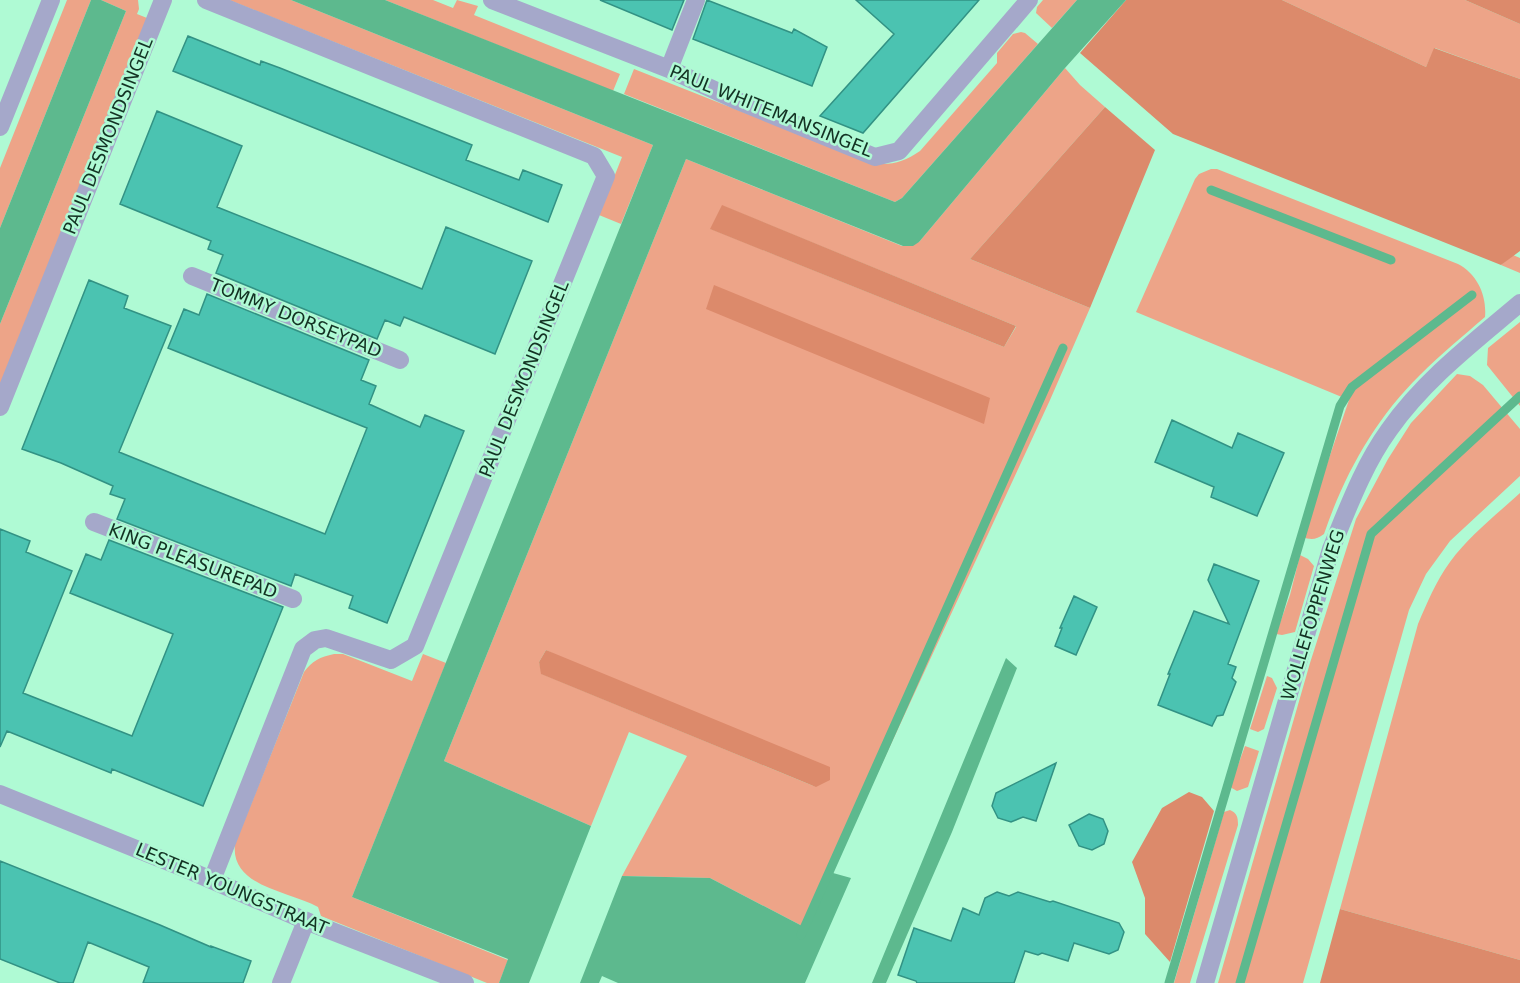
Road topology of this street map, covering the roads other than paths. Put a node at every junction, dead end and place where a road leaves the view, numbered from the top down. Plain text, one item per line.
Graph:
1 (51, 0) edge
2 (163, 0) edge
3 (206, 0) edge
4 (492, 0) edge
5 (696, 0) edge
6 (1029, 0) edge
7 (669, 69) junction
8 (0, 127) edge
9 (192, 276) dead end
10 (1520, 303) edge
11 (400, 360) dead end
12 (0, 406) edge
13 (94, 522) dead end
14 (293, 599) dead end
15 (0, 794) edge
16 (212, 880) junction
17 (306, 921) junction
18 (281, 983) edge
19 (465, 983) edge
20 (1205, 983) edge

1 - 8 street
2 - 12 street, PAUL DESMONDSINGEL
3 - 16 street, PAUL DESMONDSINGEL
4 - 7 street, PAUL WHITEMANSINGEL
5 - 7 street
6 - 7 street, PAUL WHITEMANSINGEL
9 - 11 street, TOMMY DORSEYPAD
10 - 20 street, WOLLEFOPPENWEG
13 - 14 street, KING PLEASUREPAD
15 - 16 street, LESTER YOUNGSTRAAT
16 - 17 street, LESTER YOUNGSTRAAT
17 - 18 street
17 - 19 street, LESTER YOUNGSTRAAT

